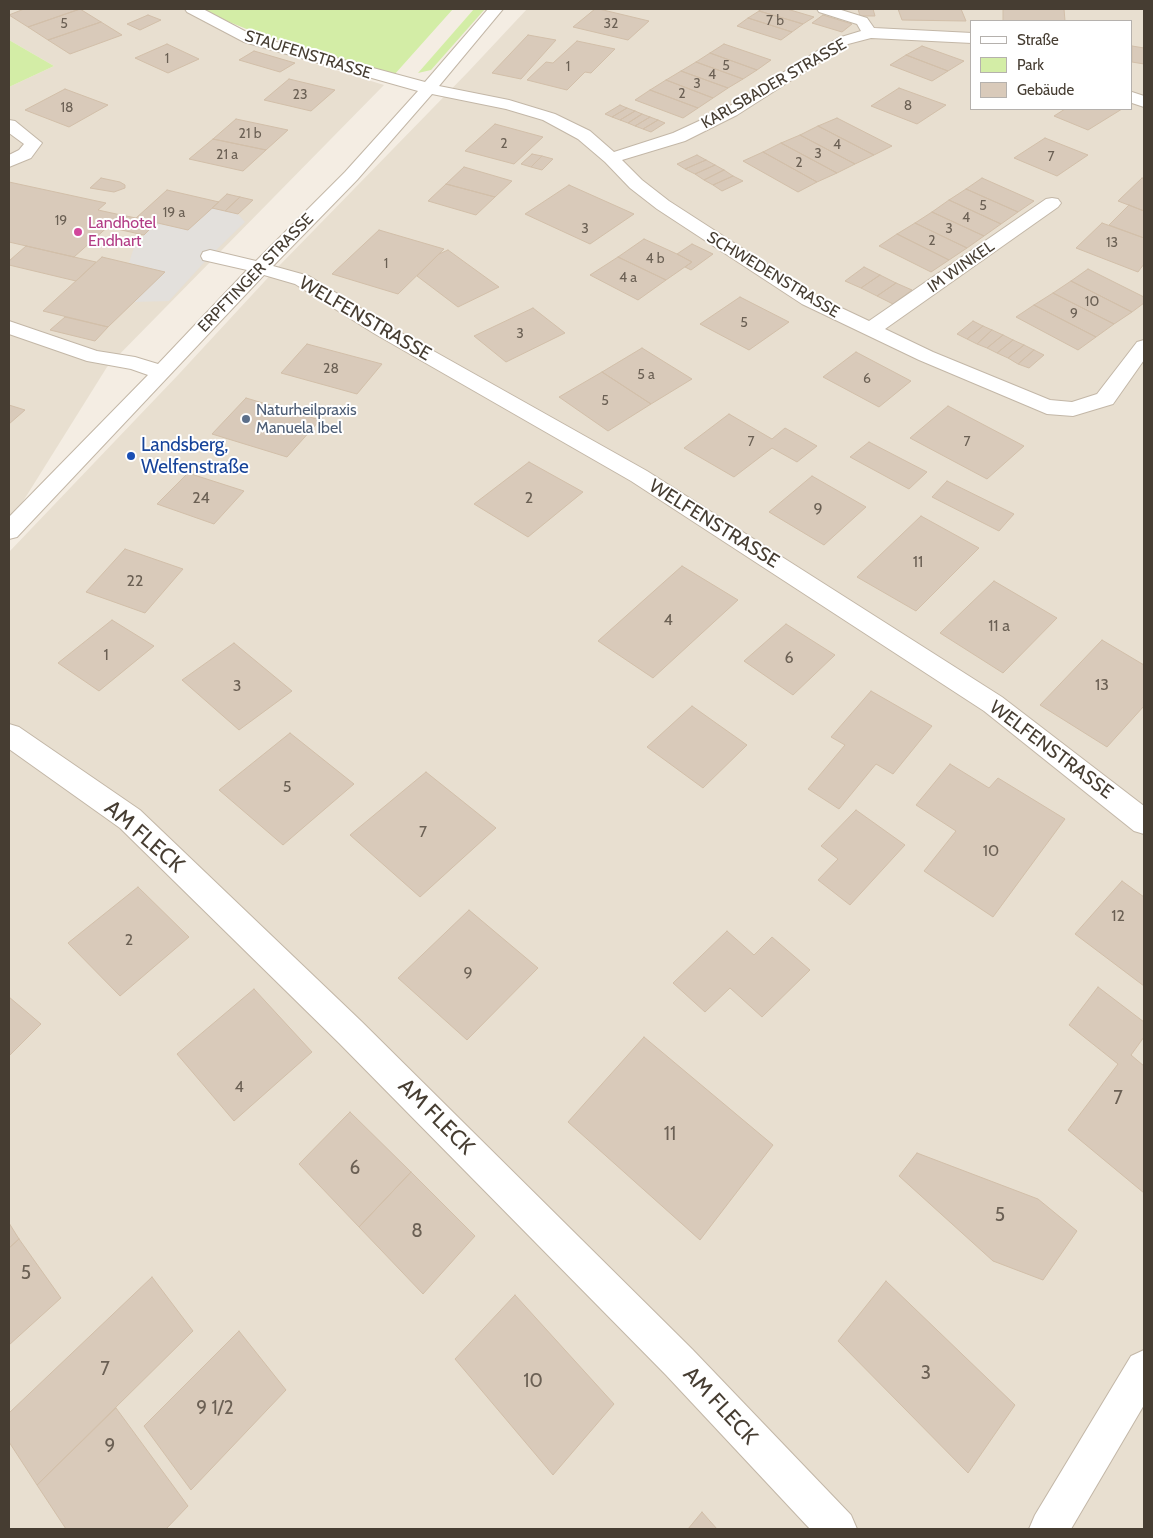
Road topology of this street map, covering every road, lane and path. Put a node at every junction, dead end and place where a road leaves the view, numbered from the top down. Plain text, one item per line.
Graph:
1 (192, 9) edge
2 (496, 9) edge
3 (824, 9) edge
4 (870, 33) junction
5 (970, 38) edge
6 (428, 89) junction
7 (9, 125) edge
8 (611, 158) junction
9 (9, 162) edge
10 (1052, 204) dead end
11 (210, 256) dead end
12 (260, 268) junction
13 (9, 327) edge
14 (870, 330) junction
15 (1144, 346) edge
16 (162, 373) junction
17 (9, 531) edge
18 (9, 734) edge
19 (1144, 822) edge
20 (1144, 1369) edge
21 (837, 1529) edge
22 (1049, 1529) edge

1 - 6 street, STAUFENSTRASSE
2 - 6 street, ERPFTINGER STRASSE
3 - 4 street
4 - 5 street, KARLSBADER STRASSE
4 - 8 street, KARLSBADER STRASSE
6 - 8 street, SCHWEDENSTRASSE
6 - 12 street, ERPFTINGER STRASSE
7 - 9 street
8 - 14 street, SCHWEDENSTRASSE
10 - 14 street, IM WINKEL
11 - 12 street, WELFENSTRASSE
12 - 16 street, ERPFTINGER STRASSE
12 - 19 street, WELFENSTRASSE
13 - 16 street
14 - 15 street, SCHWEDENSTRASSE
16 - 17 street, ERPFTINGER STRASSE
18 - 21 street, AM FLECK
20 - 22 street

